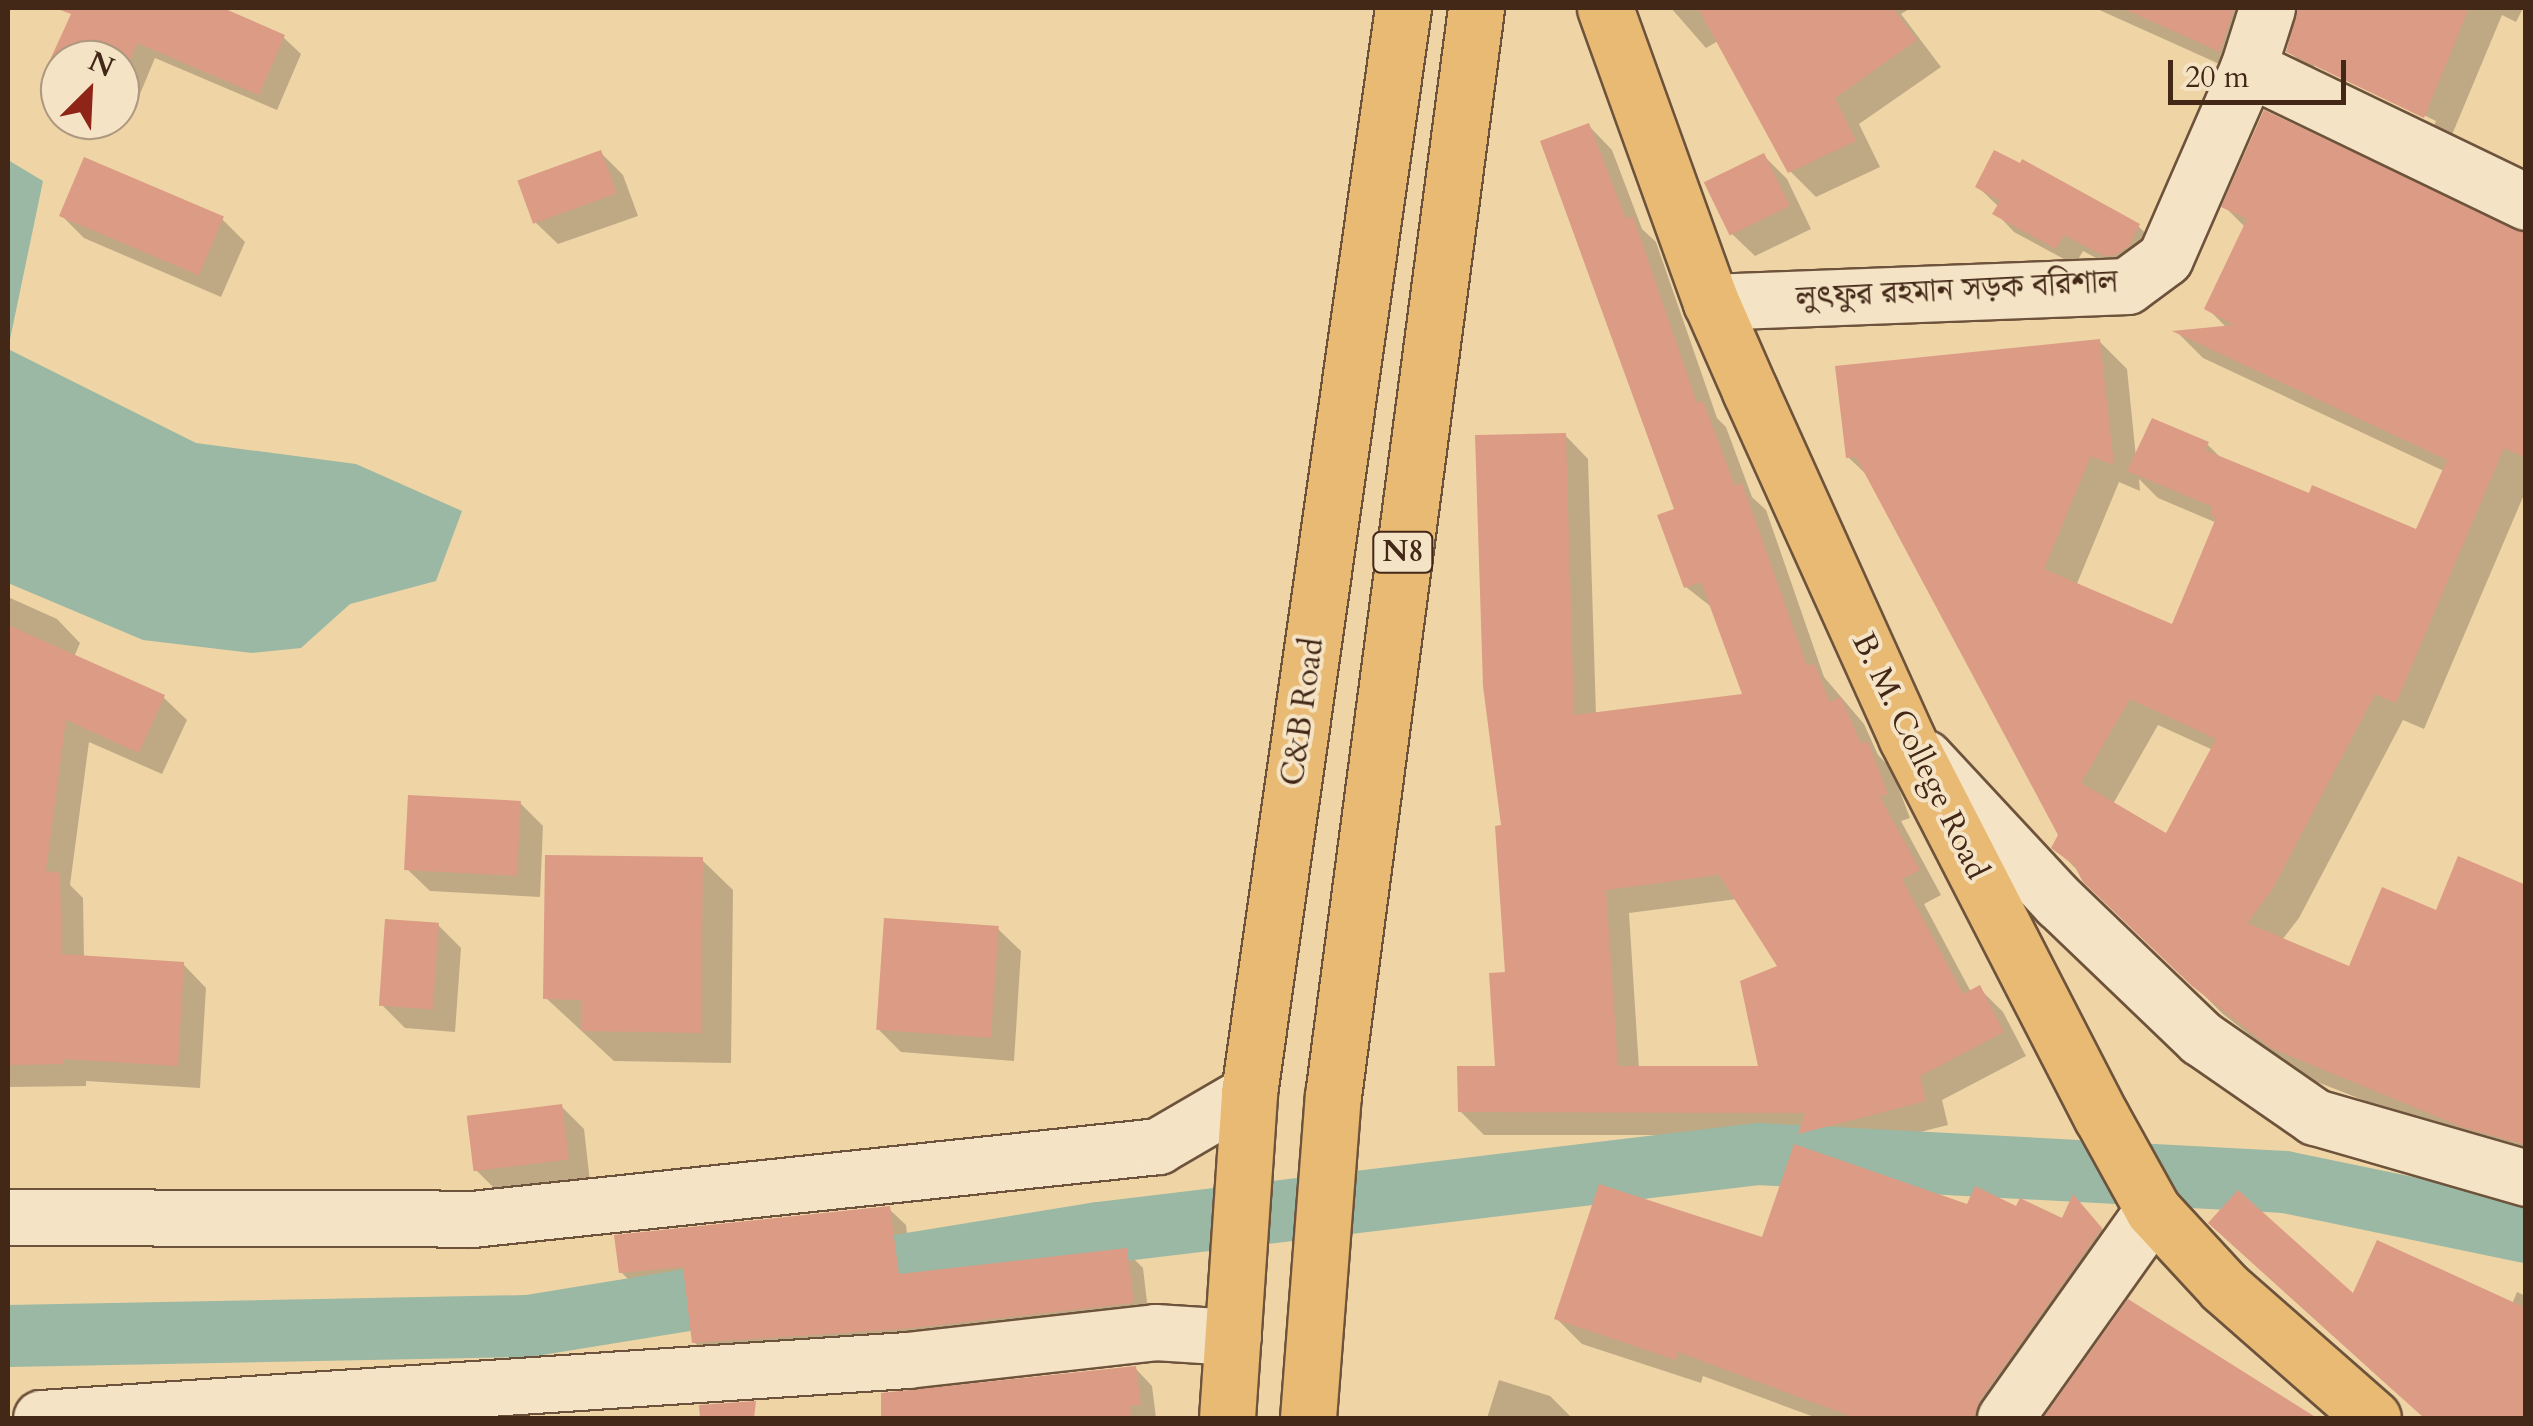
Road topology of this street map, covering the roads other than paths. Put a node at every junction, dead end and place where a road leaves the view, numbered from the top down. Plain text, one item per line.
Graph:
1 (1403, 8) edge
2 (1476, 8) edge
3 (1604, 8) edge
4 (2267, 8) edge
5 (2248, 68) junction
6 (2526, 202) edge
7 (1711, 302) junction
8 (1906, 737) junction
9 (1249, 1093) junction
10 (2526, 1178) edge
11 (2152, 1210) junction
12 (8, 1216) edge
13 (1233, 1337) junction
14 (41, 1418) edge
15 (1227, 1418) edge
16 (1308, 1418) edge
17 (2005, 1418) edge
18 (2372, 1418) edge

1 - 9 main road, C&B Road / N8
2 - 16 main road, N8
3 - 7 main road, B. M. College Road
4 - 5 street, লুৎফুর রহমান সড়ক বরিশাল
5 - 6 street
5 - 7 street, লুৎফুর রহমান সড়ক বরিশাল
7 - 8 main road, B. M. College Road
8 - 10 street
8 - 11 main road, B. M. College Road
9 - 12 street
9 - 13 main road, C&B Road / N8
11 - 17 street
11 - 18 main road, B. M. College Road
13 - 14 street
13 - 15 main road, C&B Road / N8

